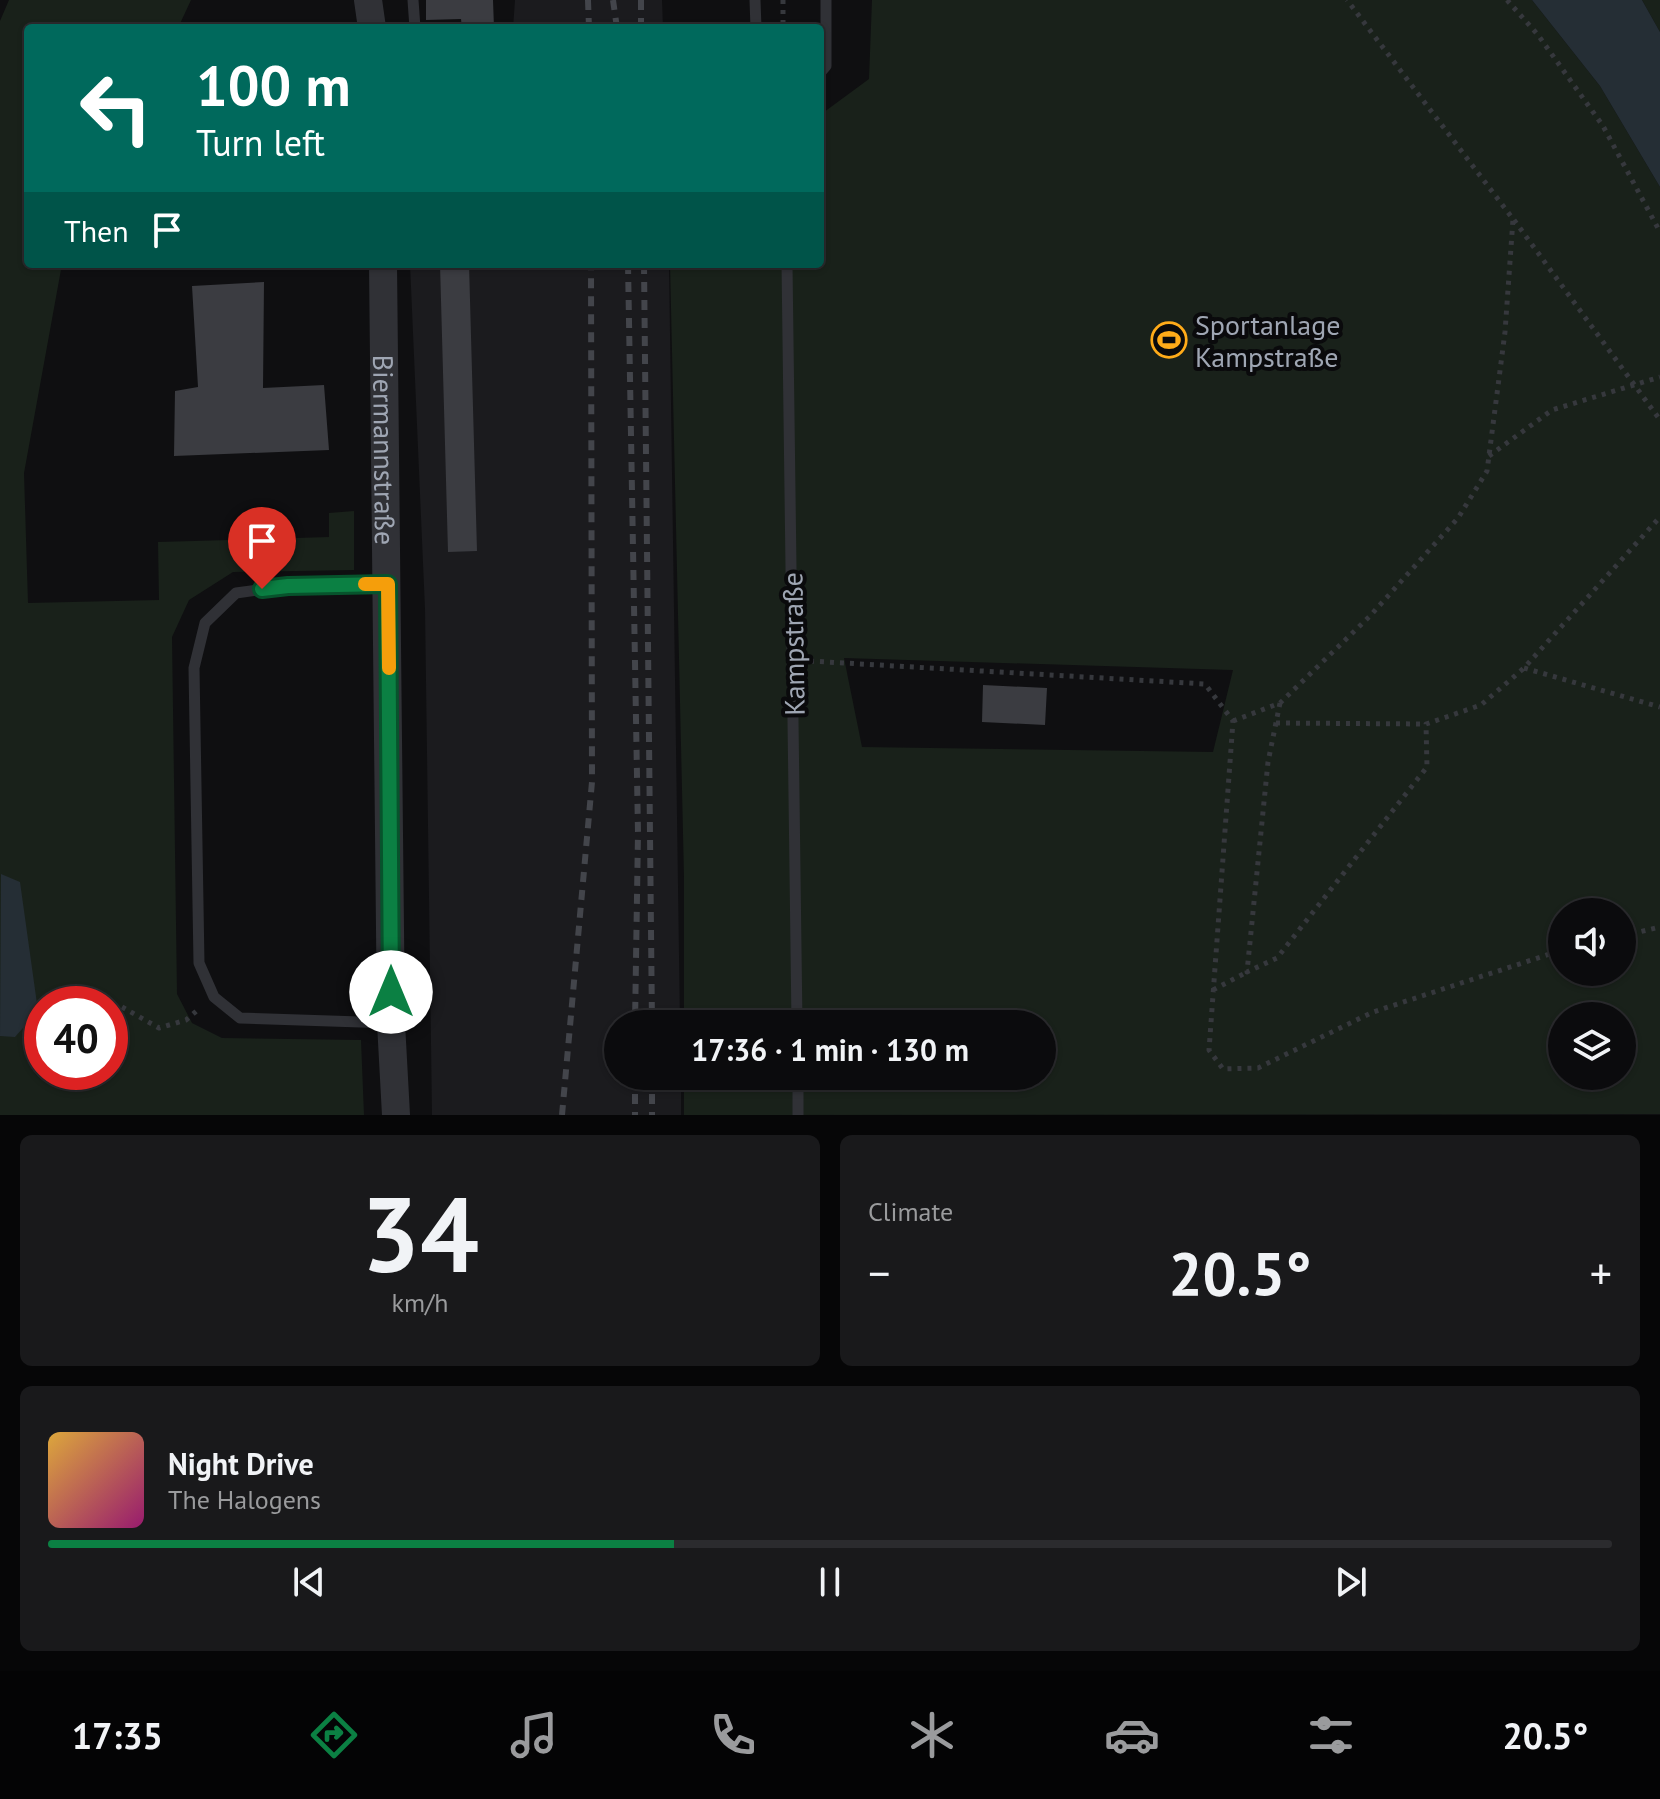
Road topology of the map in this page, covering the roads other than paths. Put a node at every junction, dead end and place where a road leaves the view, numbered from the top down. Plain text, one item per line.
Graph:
1 (368, 0) edge
2 (413, 0) edge
3 (755, 0) edge
4 (826, 0) edge
5 (371, 24) edge
6 (415, 24) edge
7 (756, 24) edge
8 (824, 68) edge
9 (383, 268) edge
10 (787, 268) edge
11 (388, 584) junction
12 (797, 1010) edge
13 (391, 1023) junction
14 (798, 1090) edge
15 (396, 1115) edge
16 (798, 1115) edge

1 - 5 street
2 - 6 lane
3 - 7 lane
4 - 8 lane
9 - 11 street, Biermannstraße
10 - 12 lane, Kampstraße
11 - 13 street, Biermannstraße
11 - 13 lane
13 - 15 street, Biermannstraße
14 - 16 lane

